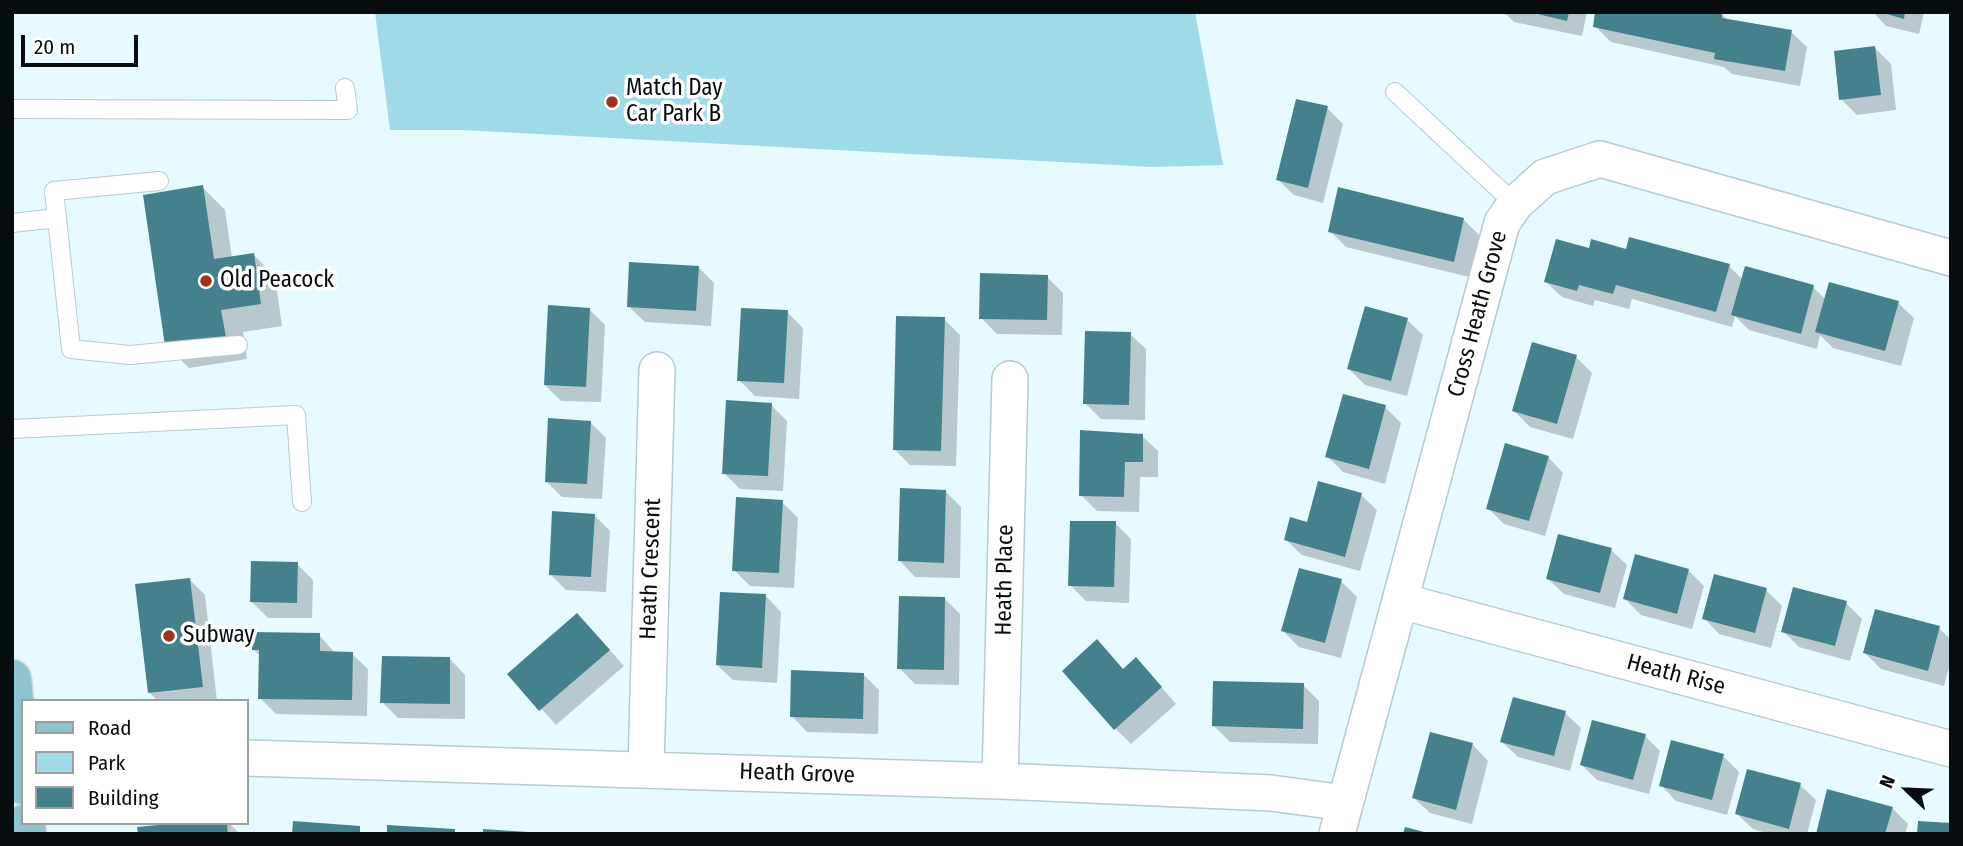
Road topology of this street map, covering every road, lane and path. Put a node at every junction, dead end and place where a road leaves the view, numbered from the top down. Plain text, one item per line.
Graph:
1 (345, 88) dead end
2 (1395, 92) dead end
3 (14, 109) edge
4 (159, 181) dead end
5 (1515, 204) junction
6 (57, 218) junction
7 (12, 223) edge
8 (1951, 258) edge
9 (238, 345) dead end
10 (657, 370) dead end
11 (1010, 379) dead end
12 (12, 429) edge
13 (302, 502) dead end
14 (1401, 601) junction
15 (12, 679) edge
16 (1951, 749) edge
17 (248, 758) edge
18 (21, 762) edge
19 (646, 768) junction
20 (1000, 781) junction
21 (1341, 818) edge

1 - 3 lane
2 - 5 lane
4 - 6 lane
5 - 8 street, Cross Heath Grove
5 - 14 street, Cross Heath Grove
6 - 7 lane
6 - 9 lane
10 - 19 street, Heath Crescent
11 - 20 street, Heath Place
12 - 13 lane
14 - 16 street, Heath Rise
14 - 21 street, Cross Heath Grove
15 - 18 main road
17 - 19 street, Heath Grove
19 - 20 street, Heath Grove
20 - 21 street, Heath Grove

